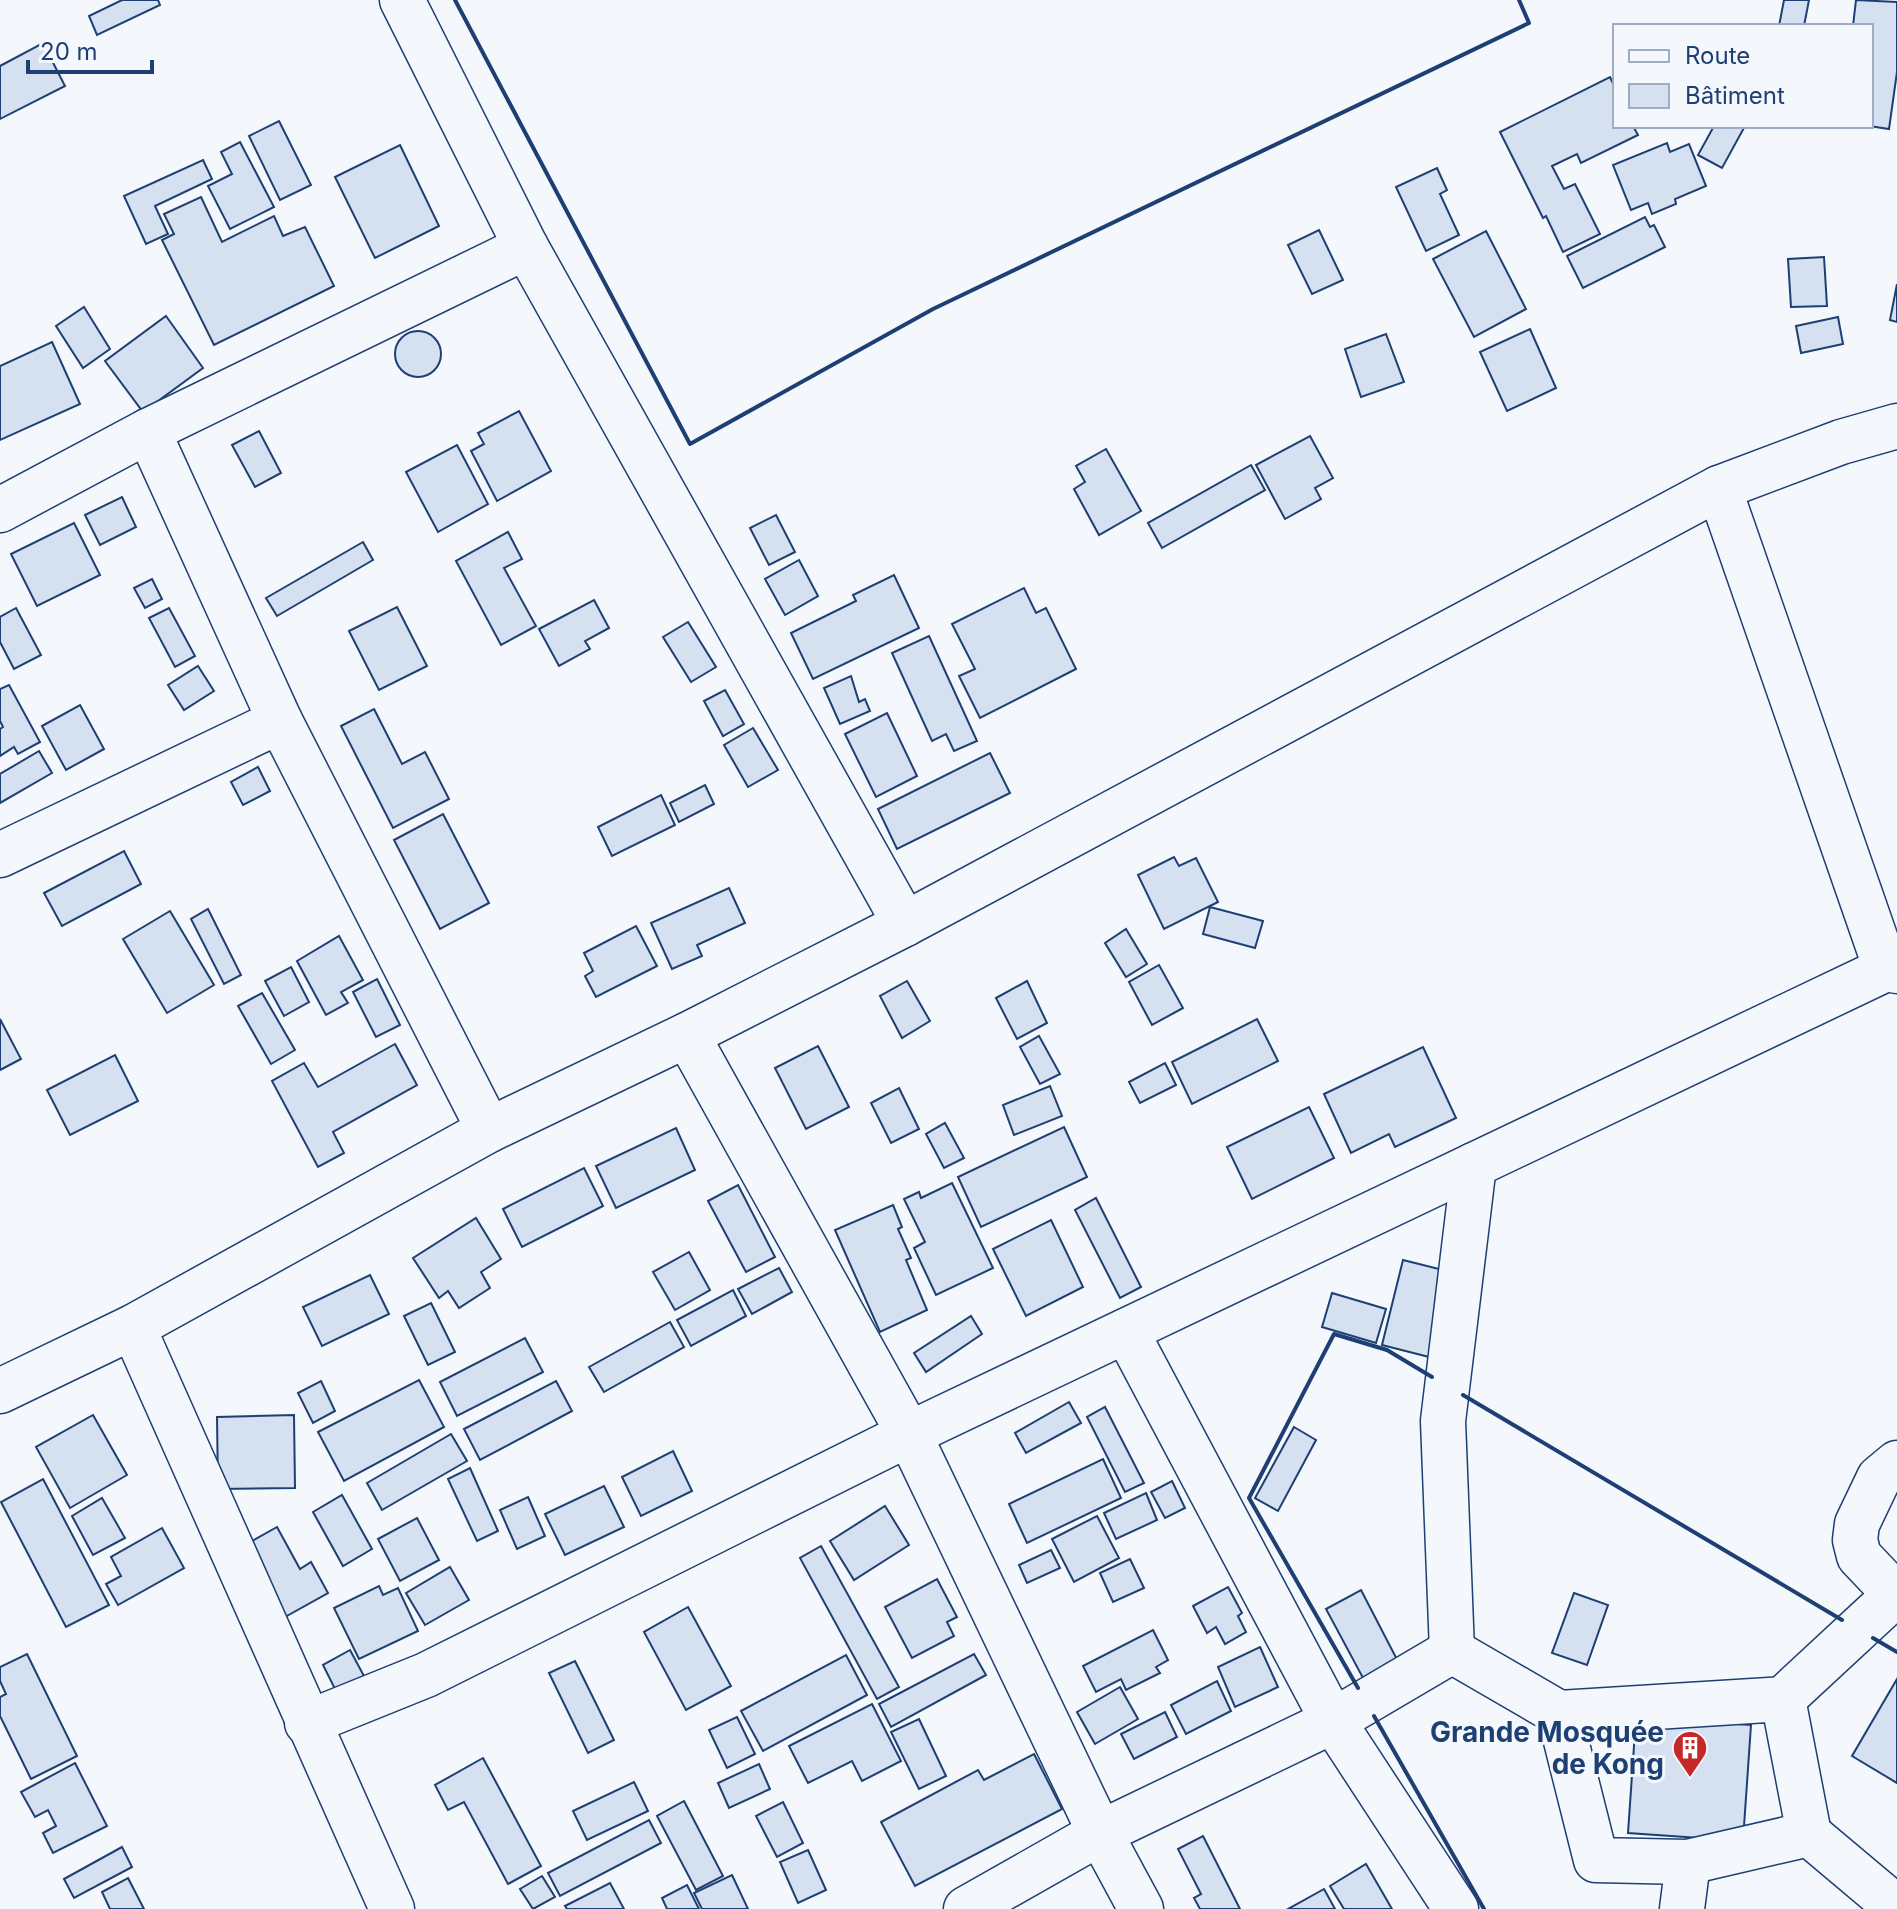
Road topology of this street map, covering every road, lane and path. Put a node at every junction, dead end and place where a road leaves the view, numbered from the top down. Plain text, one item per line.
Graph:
1 (402, 0) edge
2 (526, 247) junction
3 (1897, 426) edge
4 (148, 431) junction
5 (1719, 488) junction
6 (0, 510) edge
7 (280, 721) junction
8 (0, 855) edge
9 (905, 924) junction
10 (1891, 970) edge
11 (687, 1035) junction
12 (489, 1130) junction
13 (1474, 1165) junction
14 (133, 1327) junction
15 (1126, 1331) junction
16 (0, 1391) edge
17 (909, 1434) junction
18 (1897, 1463) edge
19 (1896, 1595) edge
20 (1452, 1651) junction
21 (1783, 1699) junction
22 (1559, 1713) junction
23 (1333, 1721) junction
24 (307, 1723) junction
25 (1100, 1833) junction
26 (1809, 1834) junction
27 (1688, 1862) junction
28 (1897, 1908) edge
29 (392, 1909) edge
30 (966, 1909) edge
31 (1141, 1909) edge
32 (1456, 1909) edge
33 (1682, 1909) edge

1 - 2 street
2 - 4 street
2 - 9 street
3 - 5 street
4 - 6 street
4 - 7 street
5 - 9 street
5 - 10 street
7 - 8 street
7 - 12 street
9 - 11 street
10 - 13 street
11 - 12 street
11 - 17 street
12 - 14 street
13 - 15 street
13 - 20 street
14 - 16 street
14 - 24 street
15 - 17 street
15 - 23 street
17 - 24 street
17 - 25 street
18 - 19 street
19 - 21 street
20 - 22 street
20 - 23 street
21 - 22 street
21 - 26 street
22 - 27 street
23 - 25 street
23 - 32 street
24 - 29 street
25 - 30 street
25 - 31 street
26 - 27 street
26 - 28 street
27 - 33 street

